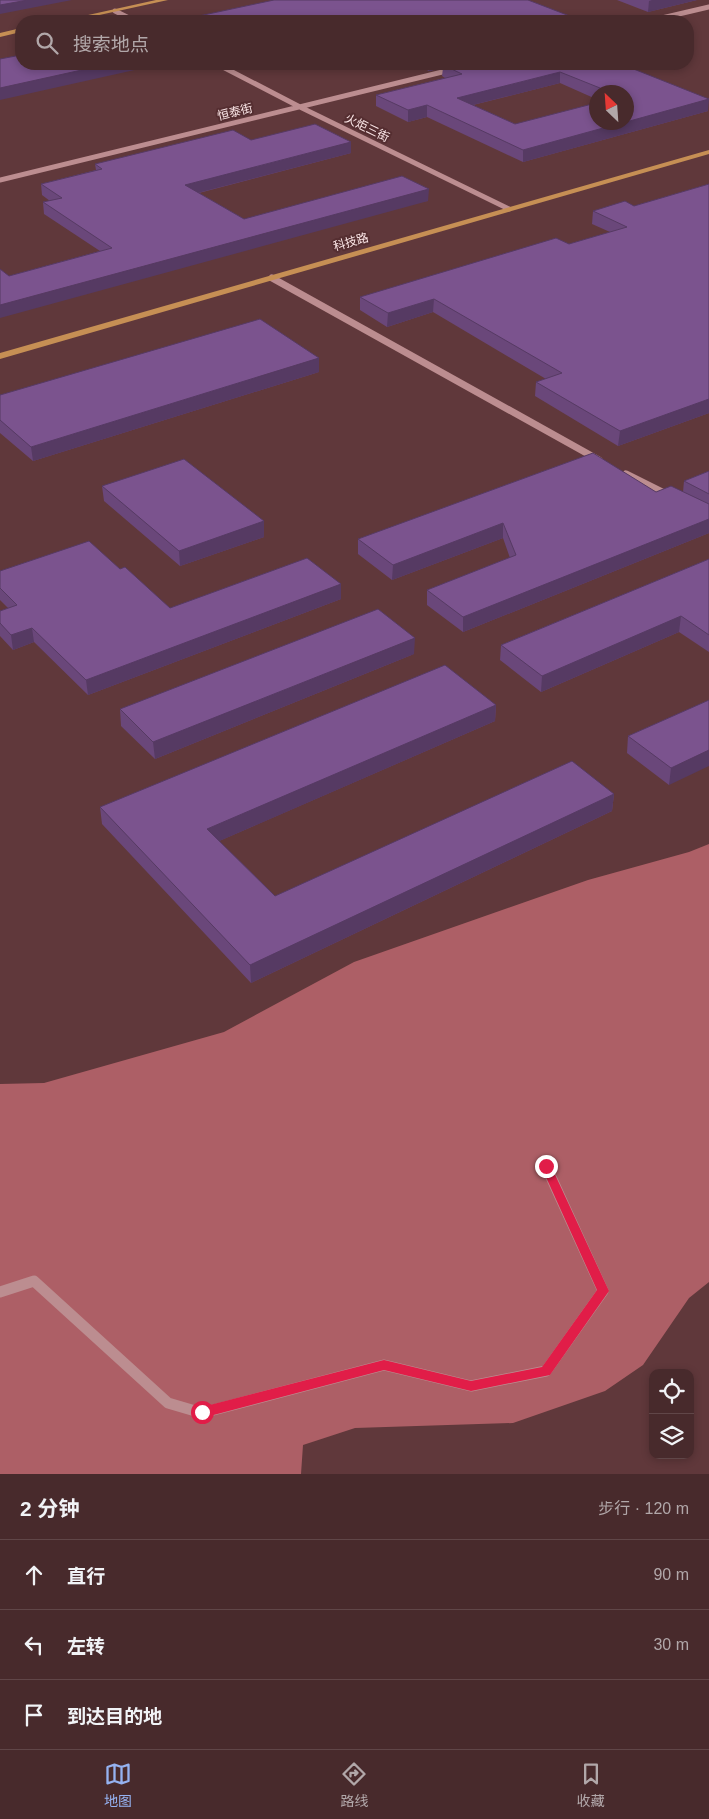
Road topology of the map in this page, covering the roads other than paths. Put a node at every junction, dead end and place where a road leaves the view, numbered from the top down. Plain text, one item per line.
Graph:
1 (165, 0) edge
2 (709, 7) edge
3 (115, 10) junction
4 (92, 15) edge
5 (124, 15) edge
6 (675, 15) edge
7 (15, 31) edge
8 (0, 35) edge
9 (229, 70) edge
10 (451, 70) edge
11 (300, 107) junction
12 (709, 152) edge
13 (0, 180) edge
14 (509, 209) junction
15 (272, 278) junction
16 (0, 356) edge
17 (604, 463) edge
18 (620, 471) edge
19 (676, 499) edge
20 (546, 1166) dead end
21 (0, 1292) edge

1 - 3 main road
2 - 6 street
3 - 4 main road
3 - 5 street
7 - 8 main road
9 - 11 street, 火炬三街
10 - 11 street, 恒泰街
11 - 13 street, 恒泰街
11 - 14 street, 火炬三街
12 - 14 main road, 科技路
14 - 15 main road, 科技路
15 - 16 main road, 科技路
15 - 17 street
18 - 19 street
20 - 21 street

